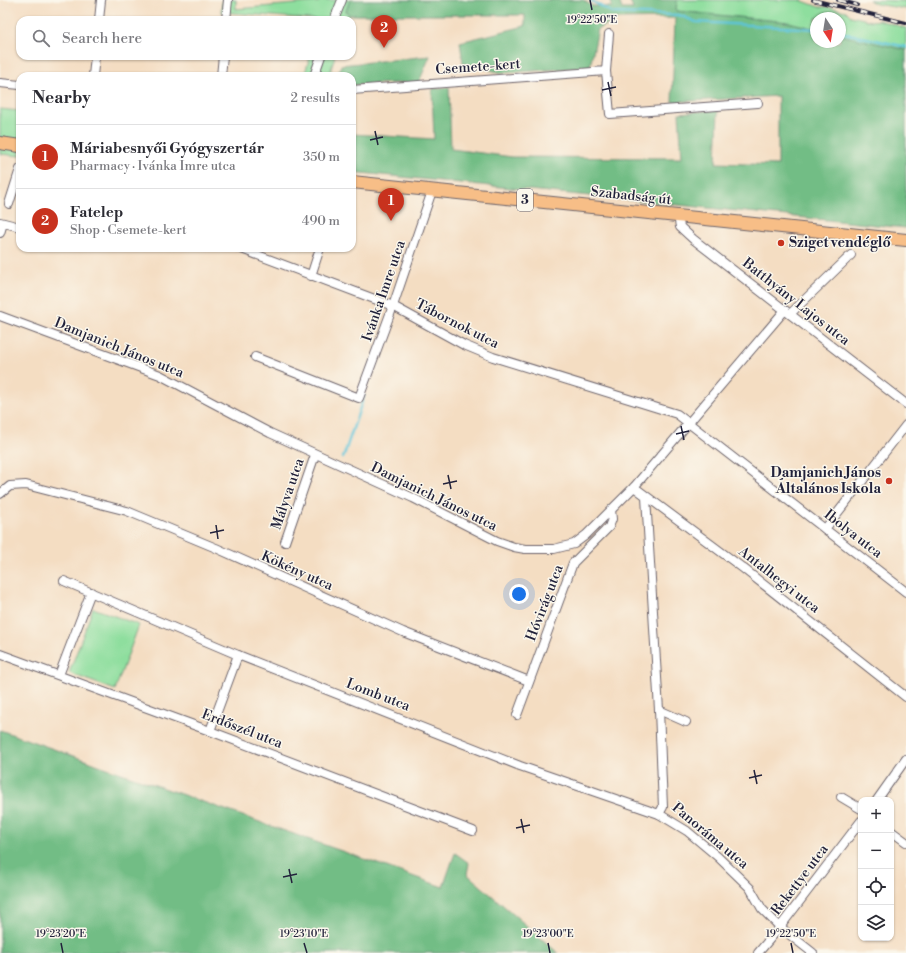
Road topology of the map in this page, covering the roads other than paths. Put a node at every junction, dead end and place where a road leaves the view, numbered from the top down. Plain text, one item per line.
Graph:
1 (101, 0) edge
2 (228, 0) edge
3 (342, 0) edge
4 (99, 16) edge
5 (226, 16) edge
6 (336, 16) edge
7 (609, 34) dead end
8 (95, 60) edge
9 (223, 60) edge
10 (320, 60) edge
11 (93, 72) edge
12 (221, 72) edge
13 (315, 72) edge
14 (606, 72) junction
15 (0, 83) edge
16 (16, 85) edge
17 (356, 90) edge
18 (758, 103) dead end
19 (0, 143) edge
20 (16, 145) edge
21 (16, 182) edge
22 (356, 182) edge
23 (432, 191) junction
24 (9, 204) dead end
25 (678, 215) junction
26 (2, 223) edge
27 (16, 226) edge
28 (0, 233) edge
29 (906, 240) edge
30 (249, 252) edge
31 (319, 252) edge
32 (851, 254) dead end
33 (311, 276) junction
34 (393, 306) junction
35 (788, 312) junction
36 (0, 316) edge
37 (255, 357) dead end
38 (906, 404) edge
39 (689, 422) junction
40 (906, 425) edge
41 (315, 455) junction
42 (634, 487) junction
43 (0, 494) edge
44 (646, 497) junction
45 (611, 510) junction
46 (825, 529) junction
47 (285, 542) dead end
48 (64, 581) dead end
49 (91, 592) junction
50 (906, 592) edge
51 (0, 654) edge
52 (238, 654) junction
53 (59, 675) junction
54 (529, 681) junction
55 (906, 697) edge
56 (659, 710) junction
57 (516, 715) dead end
58 (686, 722) dead end
59 (210, 731) junction
60 (906, 759) edge
61 (841, 797) dead end
62 (879, 797) edge
63 (858, 808) edge
64 (660, 814) junction
65 (858, 825) edge
66 (473, 831) dead end
67 (894, 833) edge
68 (906, 842) edge
69 (780, 927) junction
70 (758, 953) edge
71 (813, 953) edge

1 - 4 street
2 - 5 street
3 - 6 street
7 - 14 street
8 - 11 street
9 - 12 street
10 - 13 street
14 - 17 street, Csemete-kert
14 - 18 street
15 - 16 street
19 - 20 main road
21 - 24 street
22 - 23 main road, Szabadság út / 3
23 - 25 main road, Szabadság út / 3
23 - 34 street, Ivánka Imre utca
25 - 29 main road, Szabadság út / 3
25 - 35 street, Batthyány Lajos utca
26 - 27 street
26 - 28 street
30 - 33 street, Tábornok utca
31 - 33 street
32 - 35 street, Damjanich János utca
33 - 34 street, Tábornok utca
34 - 37 street, Ivánka Imre utca
34 - 39 street, Tábornok utca
35 - 38 street, Batthyány Lajos utca
35 - 39 street, Damjanich János utca
36 - 41 street, Damjanich János utca
39 - 42 street, Damjanich János utca
39 - 46 street, Ibolya utca
40 - 46 street
41 - 45 street, Damjanich János utca
41 - 47 street, Mályva utca
42 - 44 street, Antalhegyi utca
42 - 45 street, Damjanich János utca
43 - 54 street, Kökény utca
44 - 55 street, Antalhegyi utca
44 - 56 street, Panoráma utca
45 - 54 street, Hóvirág utca
46 - 50 street, Ibolya utca
48 - 49 street, Lomb utca
49 - 52 street, Lomb utca
49 - 53 street
51 - 53 street, Erdőszél utca
52 - 59 street
52 - 64 street, Lomb utca
53 - 59 street, Erdőszél utca
54 - 57 street, Hóvirág utca
56 - 58 street
56 - 64 street, Panoráma utca
59 - 66 street, Erdőszél utca
60 - 62 street
61 - 63 street
64 - 69 street, Panoráma utca
65 - 69 street, Rekettye utca
67 - 68 street
69 - 70 street, Rekettye utca
69 - 71 street, Panoráma utca

